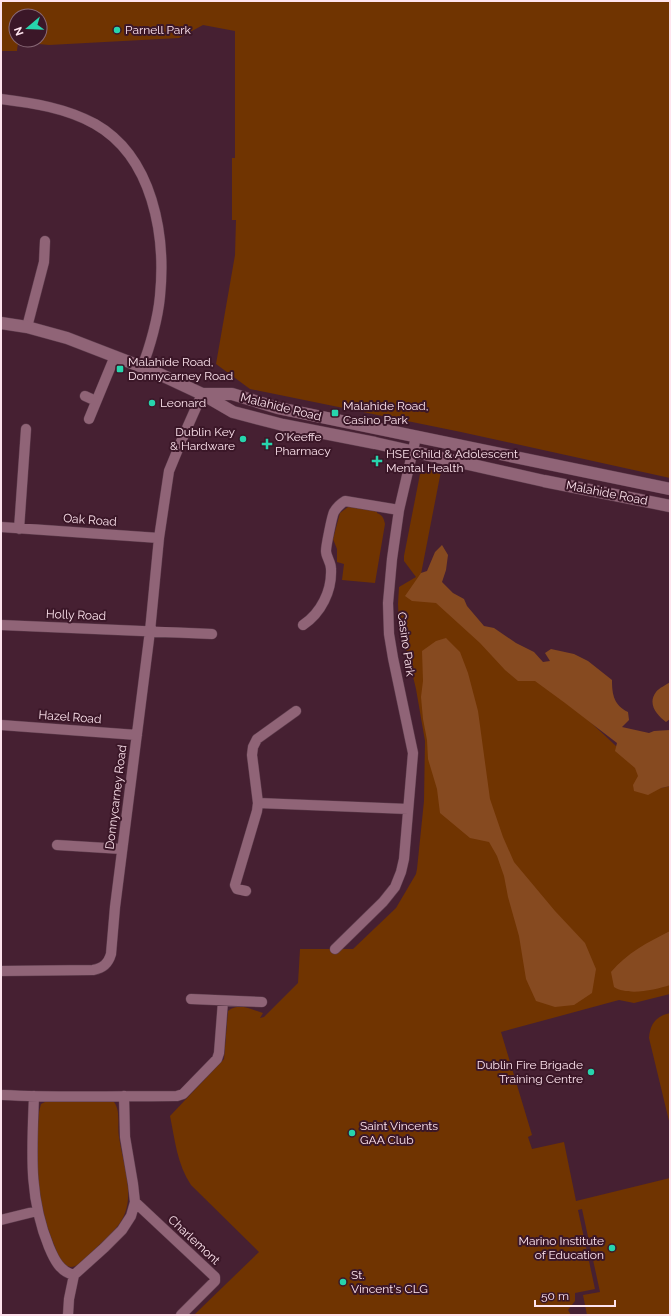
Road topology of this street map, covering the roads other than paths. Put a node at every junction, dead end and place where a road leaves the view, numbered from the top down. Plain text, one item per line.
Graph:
1 (1, 99) edge
2 (44, 242) dead end
3 (1, 323) edge
4 (28, 327) junction
5 (115, 356) junction
6 (142, 367) junction
7 (202, 394) junction
8 (85, 396) dead end
9 (96, 401) junction
10 (89, 418) dead end
11 (26, 429) dead end
12 (416, 437) junction
13 (412, 452) junction
14 (546, 464) junction
15 (544, 481) junction
16 (670, 490) edge
17 (670, 506) edge
18 (399, 510) junction
19 (1, 528) edge
20 (19, 529) junction
21 (159, 538) junction
22 (1, 625) edge
23 (303, 625) dead end
24 (150, 631) junction
25 (212, 634) dead end
26 (296, 711) dead end
27 (1, 725) edge
28 (137, 734) junction
29 (258, 803) junction
30 (408, 809) junction
31 (57, 845) dead end
32 (122, 849) junction
33 (246, 892) dead end
34 (335, 949) dead end
35 (1, 971) edge
36 (191, 999) dead end
37 (223, 1001) junction
38 (262, 1002) dead end
39 (3, 1095) dead end
40 (34, 1096) junction
41 (124, 1096) junction
42 (135, 1202) junction
43 (37, 1211) junction
44 (1, 1220) edge
45 (74, 1275) junction
46 (68, 1315) edge
47 (181, 1315) edge

1 - 6 street
2 - 4 street
3 - 4 main road, Malahide Road
4 - 5 main road, Malahide Road
5 - 6 main road, Malahide Road
5 - 9 street
6 - 7 main road, Malahide Road
7 - 12 main road, Malahide Road
7 - 13 main road, Malahide Road
7 - 21 street, Donnycarney Road
8 - 9 street
9 - 10 street
11 - 20 street
12 - 13 street, Casino Park
12 - 14 main road, Malahide Road
13 - 15 main road, Malahide Road
13 - 18 street, Casino Park
14 - 15 main road
14 - 16 main road, Malahide Road
15 - 17 main road, Malahide Road
18 - 23 street
18 - 30 street, Casino Park
19 - 20 street, Oak Road
20 - 21 street, Oak Road
21 - 24 street, Donnycarney Road
22 - 24 street, Holly Road
24 - 25 street
24 - 28 street, Donnycarney Road
26 - 29 street
27 - 28 street, Hazel Road
28 - 32 street, Donnycarney Road
29 - 30 street
29 - 33 street
30 - 34 street, Casino Park
31 - 32 street
32 - 35 street, Donnycarney Road
36 - 37 street
37 - 38 street
37 - 41 street
39 - 40 street
40 - 41 street
40 - 43 street
41 - 42 street
42 - 45 street
42 - 47 street, Charlemont
43 - 44 street
43 - 45 street
45 - 46 street

